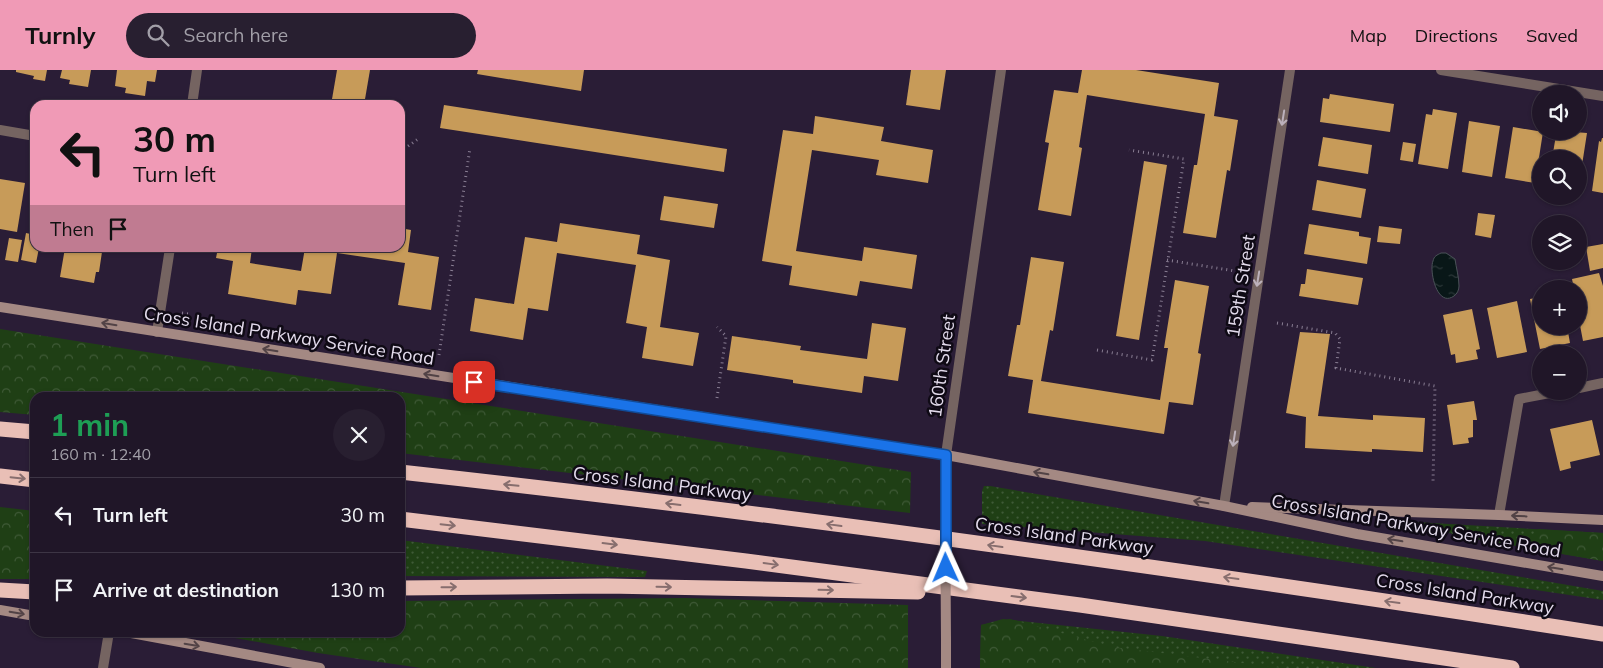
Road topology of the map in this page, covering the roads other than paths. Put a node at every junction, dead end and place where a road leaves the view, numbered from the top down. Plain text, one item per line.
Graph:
1 (198, 70) edge
2 (1001, 70) edge
3 (1290, 70) edge
4 (1441, 70) edge
5 (1603, 96) edge
6 (193, 100) edge
7 (0, 130) edge
8 (30, 135) edge
9 (169, 252) edge
10 (0, 307) edge
11 (157, 332) junction
12 (1603, 383) edge
13 (1587, 386) edge
14 (1532, 396) edge
15 (0, 429) edge
16 (30, 432) edge
17 (946, 455) junction
18 (405, 473) edge
19 (0, 476) edge
20 (30, 479) edge
21 (1224, 506) junction
22 (1499, 515) junction
23 (405, 520) edge
24 (1603, 520) edge
25 (1603, 576) edge
26 (405, 588) edge
27 (0, 590) edge
28 (30, 592) edge
29 (997, 594) junction
30 (1440, 608) junction
31 (0, 610) edge
32 (30, 615) edge
33 (1603, 626) edge
34 (1603, 634) edge
35 (108, 637) edge
36 (153, 637) edge
37 (103, 668) edge
38 (320, 668) edge
39 (946, 668) edge
40 (1512, 668) edge

1 - 6 street
2 - 17 street, 160th Street
3 -> 21 street, 159th Street
4 - 5 street
7 - 8 street
9 - 11 street
11 -> 10 street, Cross Island Parkway Service Road
17 -> 11 street, Cross Island Parkway Service Road
12 - 13 street
14 - 22 street
15 - 16 highway
21 -> 17 street, Cross Island Parkway Service Road
17 - 39 street, 160th Street, bridge
30 -> 18 highway, Cross Island Parkway
19 -> 20 highway
21 - 22 street, Cross Island Parkway Service Road
25 -> 21 street, Cross Island Parkway Service Road
24 -> 22 street, Cross Island Parkway Service Road
23 -> 29 highway
26 -> 29 highway
27 - 28 highway
29 -> 40 highway
30 - 33 highway
30 - 34 highway, Cross Island Parkway
31 -> 32 street
35 - 37 street
36 -> 38 street

